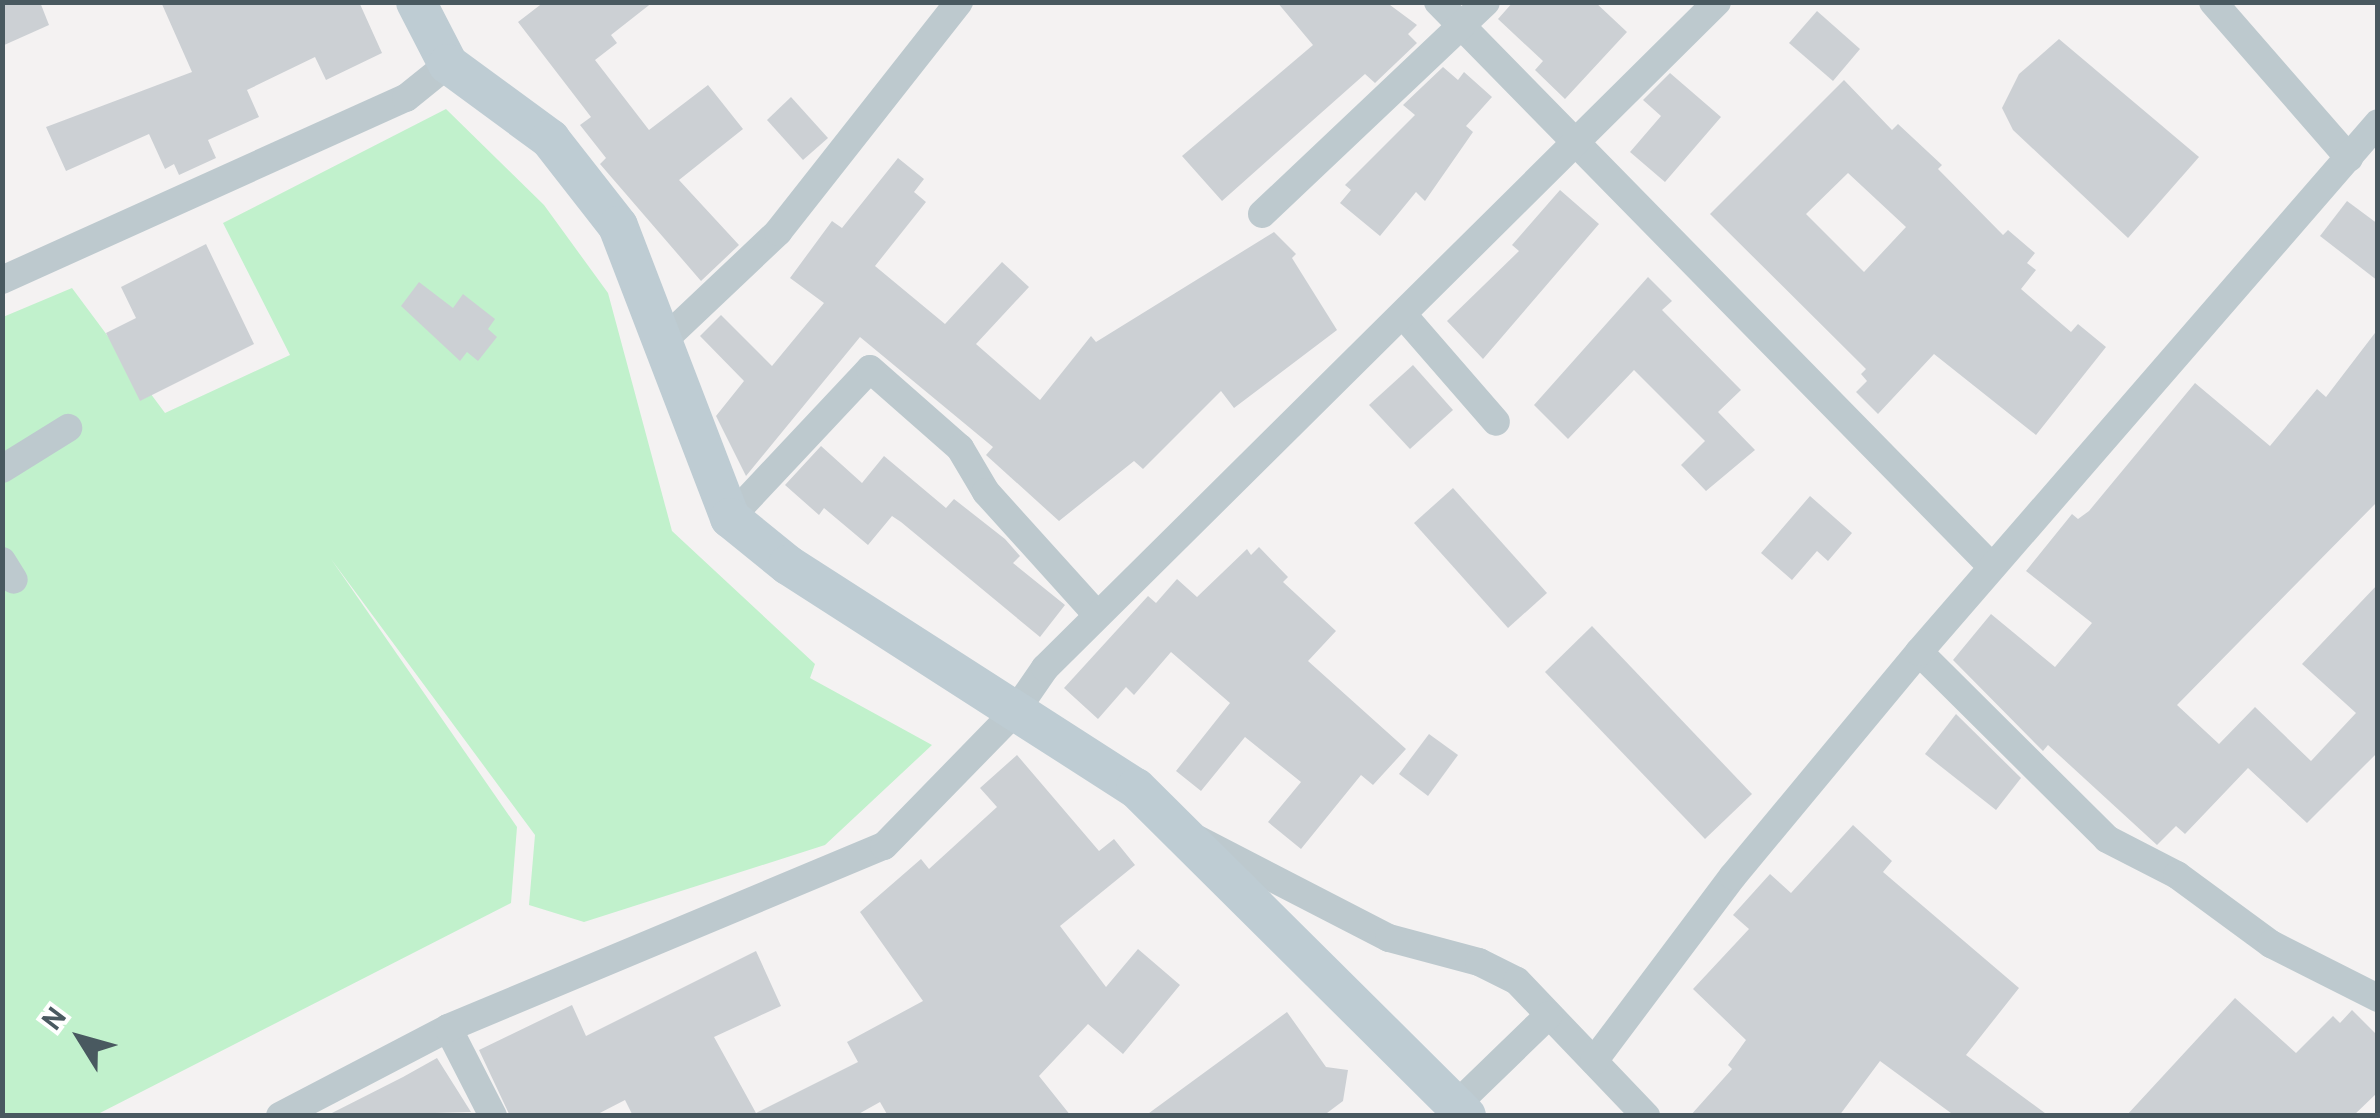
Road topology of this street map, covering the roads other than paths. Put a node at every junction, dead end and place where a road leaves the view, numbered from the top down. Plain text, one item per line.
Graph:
1 (416, 2) edge
2 (959, 2) edge
3 (1438, 2) edge
4 (1486, 2) edge
5 (1717, 2) edge
6 (2213, 2) edge
7 (1461, 31) junction
8 (448, 64) junction
9 (2376, 130) edge
10 (1577, 139) junction
11 (2349, 158) junction
12 (1262, 214) dead end
13 (2, 280) edge
14 (1404, 316) junction
15 (664, 340) junction
16 (1496, 422) dead end
17 (68, 428) dead end
18 (2, 469) edge
19 (730, 518) junction
20 (1992, 567) junction
21 (1097, 616) junction
22 (1920, 652) junction
23 (1014, 713) junction
24 (1186, 834) junction
25 (2378, 998) edge
26 (1549, 1015) junction
27 (448, 1028) junction
28 (1594, 1062) junction
29 (1461, 1110) edge
30 (280, 1116) edge
31 (494, 1116) edge
32 (1646, 1116) edge

1 - 8 street
2 - 15 street
3 - 7 street
4 - 7 street
5 - 10 street
6 - 11 street
7 - 10 street
7 - 12 street
8 - 13 street
8 - 15 street
9 - 11 street
10 - 14 street
10 - 20 street
11 - 20 street
14 - 16 street
14 - 21 street
15 - 19 street
17 - 18 street
19 - 21 street
19 - 23 street
20 - 22 street
21 - 23 street
22 - 25 street
22 - 28 street
23 - 24 street
23 - 27 street
24 - 26 street
24 - 29 street
26 - 28 street
26 - 29 street
27 - 30 street
27 - 31 street
28 - 32 street

